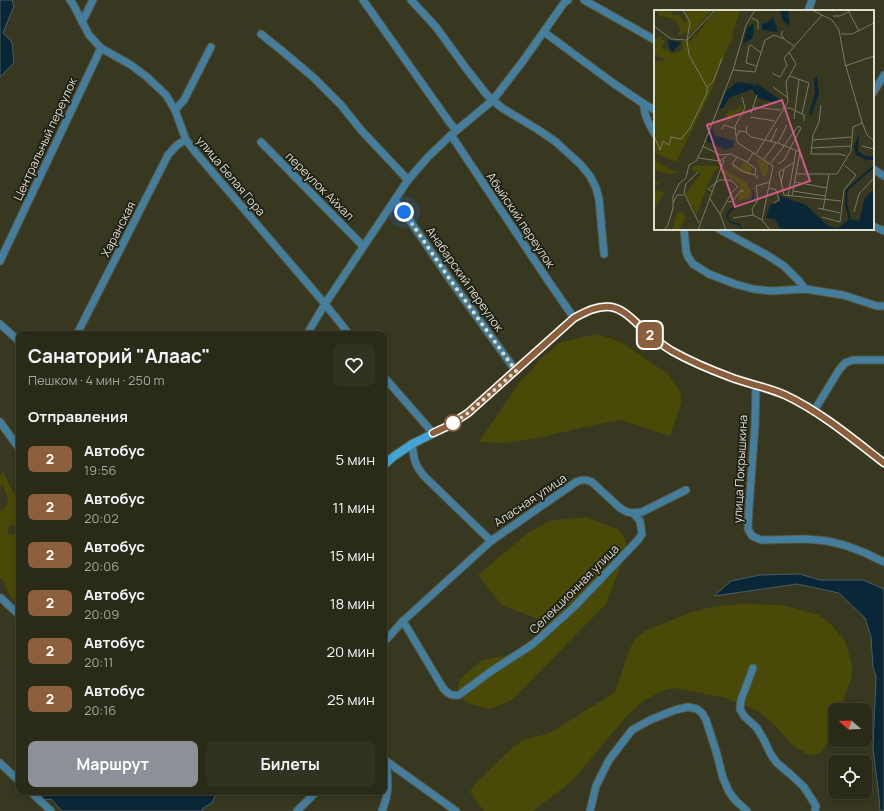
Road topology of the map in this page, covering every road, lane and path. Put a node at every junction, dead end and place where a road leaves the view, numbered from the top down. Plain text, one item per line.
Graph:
1 (70, 0) edge
2 (93, 0) edge
3 (363, 0) edge
4 (411, 0) edge
5 (568, 0) edge
6 (584, 0) edge
7 (812, 0) edge
8 (808, 10) edge
9 (82, 22) junction
10 (544, 32) junction
11 (261, 34) dead end
12 (654, 39) edge
13 (211, 47) dead end
14 (100, 48) junction
15 (884, 74) edge
16 (874, 91) edge
17 (493, 100) junction
18 (644, 104) junction
19 (654, 109) edge
20 (176, 110) junction
21 (454, 132) junction
22 (654, 132) edge
23 (186, 140) junction
24 (261, 142) dead end
25 (874, 170) edge
26 (884, 176) edge
27 (408, 180) junction
28 (395, 201) junction
29 (874, 226) edge
30 (684, 230) edge
31 (721, 230) edge
32 (884, 231) edge
33 (363, 246) junction
34 (604, 254) dead end
35 (0, 261) edge
36 (805, 289) junction
37 (325, 304) junction
38 (884, 306) edge
39 (574, 318) junction
40 (0, 324) edge
41 (79, 331) edge
42 (309, 331) edge
43 (347, 331) edge
44 (16, 338) edge
45 (884, 360) edge
46 (516, 371) junction
47 (387, 380) edge
48 (756, 385) junction
49 (814, 410) junction
50 (0, 422) edge
51 (433, 433) junction
52 (16, 444) edge
53 (412, 444) junction
54 (387, 462) edge
55 (884, 463) edge
56 (686, 490) dead end
57 (633, 513) junction
58 (491, 541) junction
59 (884, 562) edge
60 (1, 598) edge
61 (16, 612) edge
62 (403, 621) junction
63 (387, 639) edge
64 (753, 668) dead end
65 (387, 761) edge
66 (0, 763) edge
67 (16, 778) edge
68 (387, 778) edge
69 (34, 795) edge
70 (313, 795) edge
71 (51, 811) edge
72 (297, 811) edge
73 (382, 811) edge
74 (456, 811) edge
75 (590, 811) edge
76 (747, 811) edge
77 (816, 811) edge

1 - 9 street, улица Белая Гора
2 - 9 street
3 - 21 street, Абыйский переулок
4 - 17 street
5 - 10 street
6 - 12 street
7 - 8 street
9 - 14 street, улица Белая Гора
10 - 17 street
10 - 18 street
11 - 27 street
13 - 20 street
14 - 20 street, улица Белая Гора
14 - 35 street, Центральный переулок
15 - 16 street
17 - 21 street
17 - 34 street
18 - 19 street
18 - 22 street
20 - 23 street, улица Белая Гора
21 - 27 street
21 - 39 street, Абыйский переулок
23 - 37 street, улица Белая Гора
23 - 41 street, Харанская
24 - 33 street, переулок Айхал
25 - 26 street
27 - 28 street
28 - 33 street
28 - 46 street, Анабарский переулок
29 - 32 street
30 - 36 street
31 - 36 street
33 - 37 street
36 - 38 street
37 - 42 street
37 - 43 street, улица Белая Гора
39 - 46 street
39 - 48 street
40 - 44 street
45 - 49 street
46 - 51 street
47 - 51 street
48 - 49 street
48 - 59 street, улица Покрышкина
49 - 55 street
50 - 52 street
51 - 53 street
53 - 54 street
53 - 58 street, Аласная улица
56 - 57 street
57 - 58 street, Аласная улица
57 - 62 street, Селекционная улица
58 - 62 street, Аласная улица
60 - 61 street
62 - 63 street, Аласная улица
64 - 77 street
65 - 74 street
66 - 67 street
68 - 73 street
69 - 71 street
70 - 72 street
75 - 76 street

